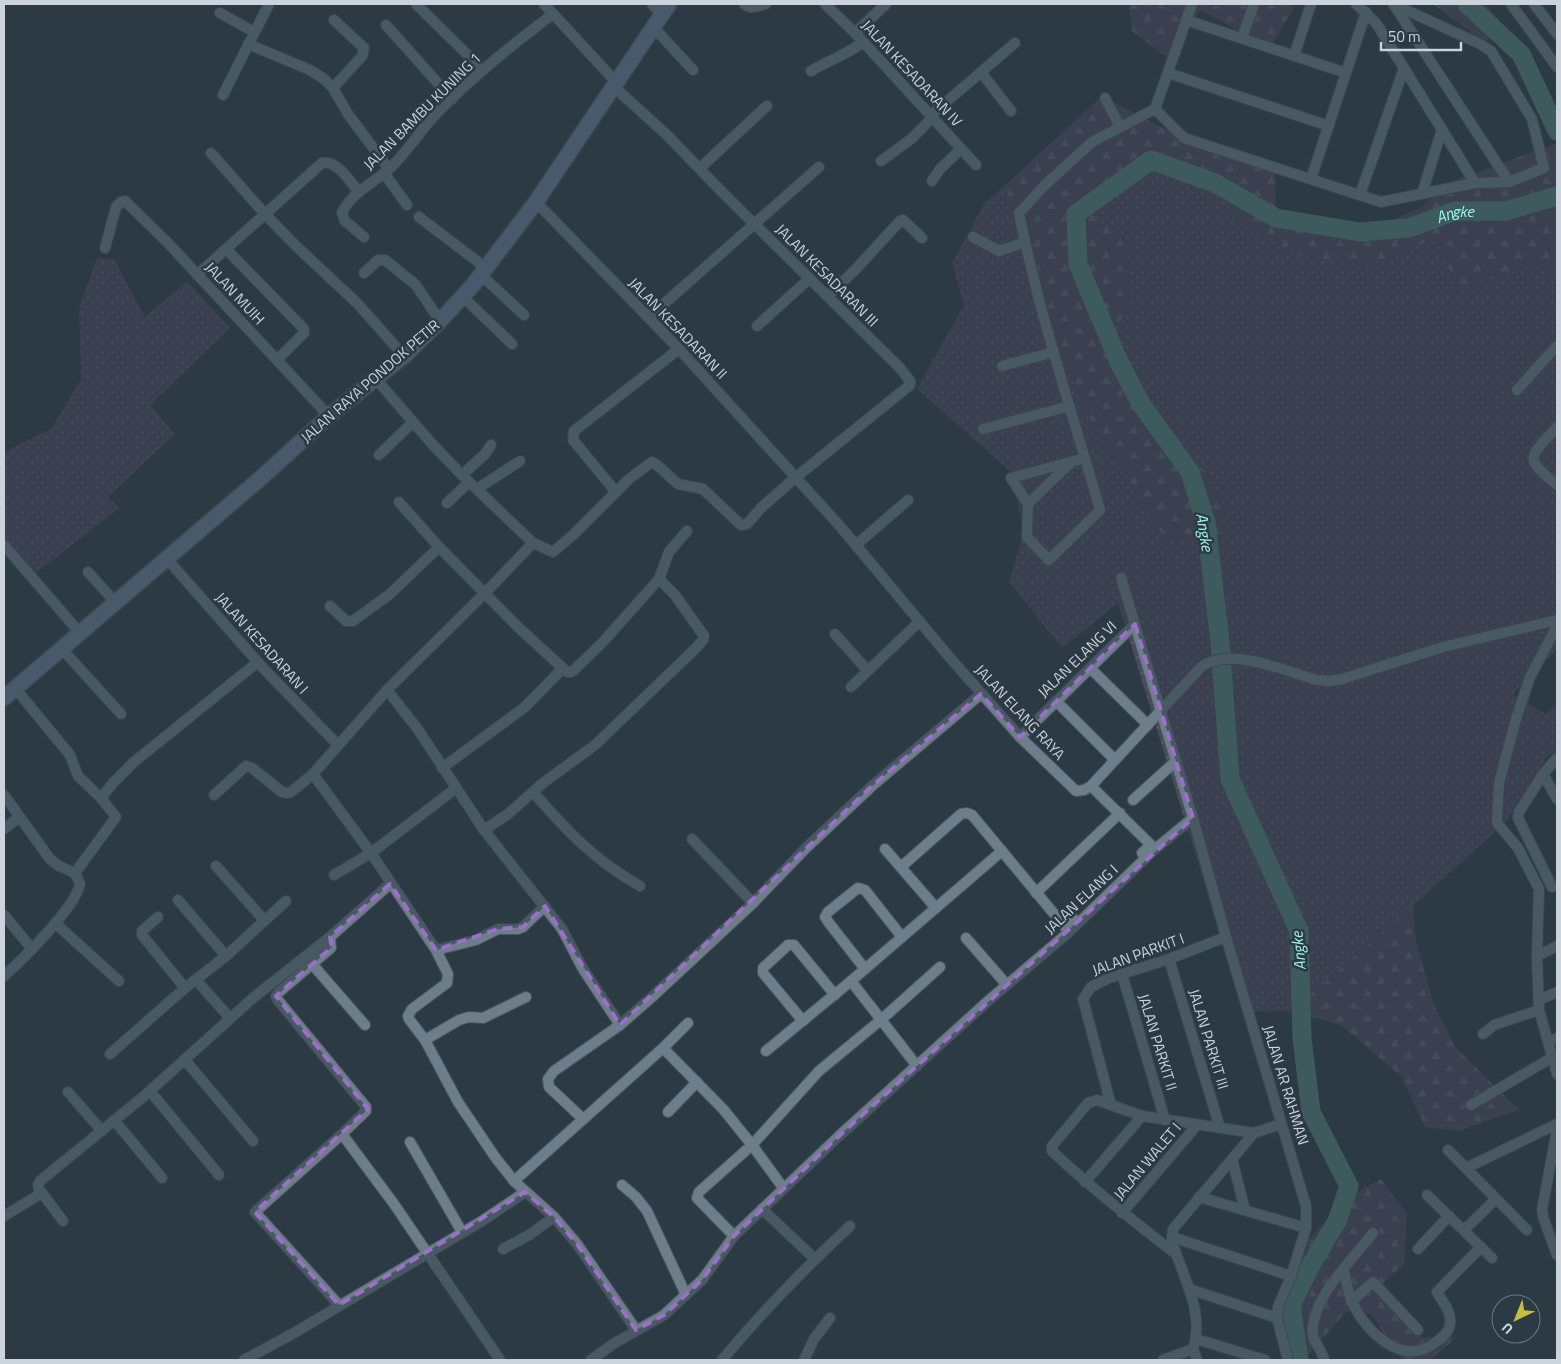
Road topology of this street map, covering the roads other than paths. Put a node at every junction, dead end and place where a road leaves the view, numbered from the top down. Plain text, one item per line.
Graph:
1 (269, 4) edge
2 (416, 4) edge
3 (544, 4) edge
4 (652, 4) edge
5 (744, 4) edge
6 (766, 4) edge
7 (825, 4) edge
8 (886, 4) edge
9 (1192, 4) edge
10 (1254, 4) edge
11 (1311, 4) edge
12 (1356, 4) edge
13 (1394, 4) edge
14 (1511, 4) edge
15 (1534, 4) edge
16 (1366, 12) junction
17 (220, 13) dead end
18 (553, 14) junction
19 (662, 15) edge
20 (334, 20) dead end
21 (1186, 20) junction
22 (386, 25) dead end
23 (1556, 30) edge
24 (254, 32) junction
25 (859, 37) junction
26 (1242, 38) junction
27 (1015, 43) dead end
28 (248, 44) junction
29 (1294, 56) junction
30 (1557, 67) edge
31 (1404, 68) junction
32 (483, 70) junction
33 (693, 70) dead end
34 (811, 71) dead end
35 (981, 72) junction
36 (1168, 73) junction
37 (1346, 73) junction
38 (614, 84) junction
39 (333, 88) junction
40 (222, 94) dead end
41 (1105, 98) dead end
42 (452, 99) junction
43 (767, 106) dead end
44 (1155, 109) junction
45 (1011, 111) dead end
46 (932, 116) junction
47 (1329, 126) junction
48 (1120, 127) junction
49 (1442, 129) junction
50 (961, 149) junction
51 (211, 154) dead end
52 (881, 161) dead end
53 (976, 165) dead end
54 (819, 167) dead end
55 (700, 168) junction
56 (387, 171) junction
57 (1311, 179) junction
58 (932, 181) dead end
59 (1509, 182) junction
60 (1475, 183) junction
61 (359, 192) junction
62 (1422, 194) junction
63 (1360, 195) junction
64 (536, 202) junction
65 (407, 205) dead end
66 (265, 214) junction
67 (419, 217) dead end
68 (754, 223) junction
69 (364, 237) dead end
70 (973, 237) dead end
71 (922, 238) dead end
72 (1025, 242) junction
73 (105, 248) dead end
74 (226, 249) junction
75 (483, 272) junction
76 (364, 273) dead end
77 (198, 275) junction
78 (810, 278) junction
79 (828, 296) junction
80 (463, 297) junction
81 (524, 315) dead end
82 (649, 317) junction
83 (440, 321) junction
84 (757, 326) dead end
85 (512, 344) dead end
86 (1557, 346) edge
87 (679, 349) junction
88 (1054, 352) junction
89 (404, 356) junction
90 (277, 360) junction
91 (1002, 366) dead end
92 (376, 379) junction
93 (1517, 390) dead end
94 (1070, 406) junction
95 (329, 416) junction
96 (413, 422) junction
97 (1557, 427) edge
98 (983, 429) dead end
99 (491, 445) dead end
100 (379, 455) dead end
101 (1084, 458) junction
102 (520, 461) dead end
103 (1072, 461) junction
104 (465, 478) junction
105 (795, 478) junction
106 (1557, 485) edge
107 (476, 489) junction
108 (616, 492) junction
109 (908, 500) dead end
110 (399, 502) dead end
111 (447, 503) dead end
112 (1028, 504) junction
113 (687, 531) dead end
114 (533, 543) junction
115 (4, 545) edge
116 (856, 545) junction
117 (439, 547) junction
118 (167, 559) junction
119 (88, 572) dead end
120 (1121, 578) dead end
121 (659, 579) junction
122 (485, 593) junction
123 (116, 603) junction
124 (330, 606) dead end
125 (1557, 620) edge
126 (920, 621) junction
127 (1134, 624) junction
128 (1557, 626) edge
129 (80, 633) junction
130 (835, 634) dead end
131 (61, 648) junction
132 (258, 662) junction
133 (1090, 668) junction
134 (562, 669) junction
135 (867, 670) junction
136 (851, 687) dead end
137 (387, 690) junction
138 (9, 693) edge
139 (981, 694) junction
140 (1056, 701) junction
141 (1161, 712) junction
142 (121, 714) dead end
143 (1148, 725) junction
144 (1020, 737) junction
145 (338, 745) junction
146 (1557, 758) edge
147 (1115, 760) junction
148 (1176, 761) junction
149 (442, 768) junction
150 (314, 774) junction
151 (1543, 774) junction
152 (1091, 786) junction
153 (455, 789) junction
154 (533, 792) junction
155 (4, 795) edge
156 (214, 795) dead end
157 (101, 798) junction
158 (1134, 800) dead end
159 (1557, 800) edge
160 (1120, 813) junction
161 (19, 817) junction
162 (1193, 818) junction
163 (4, 829) edge
164 (484, 830) junction
165 (692, 839) dead end
166 (885, 849) dead end
167 (1002, 851) junction
168 (370, 853) junction
169 (216, 866) dead end
170 (901, 867) junction
171 (75, 873) junction
172 (334, 875) dead end
173 (390, 884) junction
174 (1554, 885) edge
175 (640, 886) dead end
176 (1539, 889) junction
177 (1036, 893) junction
178 (178, 900) dead end
179 (286, 901) dead end
180 (753, 903) junction
181 (545, 906) junction
182 (936, 908) junction
183 (4, 915) edge
184 (158, 917) dead end
185 (264, 920) junction
186 (54, 923) junction
187 (330, 937) junction
188 (902, 937) junction
189 (1226, 937) junction
190 (966, 938) dead end
191 (1557, 946) edge
192 (32, 949) junction
193 (436, 950) junction
194 (226, 956) junction
195 (1537, 956) junction
196 (1169, 960) junction
197 (312, 964) junction
198 (940, 967) dead end
199 (865, 969) junction
200 (1122, 974) junction
201 (4, 976) edge
202 (196, 980) junction
203 (119, 981) dead end
204 (851, 981) junction
205 (1007, 985) junction
206 (184, 988) junction
207 (1557, 992) edge
208 (835, 995) junction
209 (526, 997) dead end
210 (1539, 1005) junction
211 (230, 1018) junction
212 (882, 1019) junction
213 (803, 1021) junction
214 (688, 1023) dead end
215 (620, 1025) junction
216 (365, 1026) dead end
217 (1483, 1034) dead end
218 (425, 1040) junction
219 (1552, 1040) edge
220 (663, 1048) junction
221 (766, 1051) dead end
222 (110, 1054) dead end
223 (1553, 1057) junction
224 (185, 1060) junction
225 (917, 1066) junction
226 (1557, 1074) edge
227 (697, 1082) junction
228 (150, 1091) junction
229 (68, 1092) dead end
230 (1110, 1105) junction
231 (1471, 1105) dead end
232 (668, 1112) dead end
233 (1142, 1116) junction
234 (583, 1119) junction
235 (114, 1120) junction
236 (1165, 1120) junction
237 (1281, 1124) junction
238 (1557, 1124) edge
239 (1196, 1126) junction
240 (1220, 1128) junction
241 (1557, 1129) edge
242 (102, 1131) junction
243 (1254, 1133) junction
244 (342, 1134) junction
245 (253, 1141) dead end
246 (410, 1142) dead end
247 (752, 1145) junction
248 (1448, 1150) dead end
249 (1232, 1159) junction
250 (1466, 1168) junction
251 (1557, 1172) edge
252 (219, 1175) dead end
253 (162, 1178) dead end
254 (1548, 1178) junction
255 (514, 1181) junction
256 (1085, 1182) junction
257 (622, 1185) dead end
258 (784, 1189) junction
259 (525, 1192) junction
260 (42, 1193) junction
261 (1426, 1195) dead end
262 (1199, 1197) junction
263 (1496, 1199) junction
264 (762, 1209) junction
265 (1245, 1210) junction
266 (1122, 1213) junction
267 (4, 1216) edge
268 (1449, 1216) junction
269 (554, 1217) junction
270 (63, 1221) dead end
271 (850, 1226) dead end
272 (1306, 1228) junction
273 (1464, 1230) junction
274 (1527, 1230) dead end
275 (462, 1232) junction
276 (1373, 1233) dead end
277 (734, 1236) junction
278 (1172, 1237) junction
279 (1481, 1247) junction
280 (503, 1249) dead end
281 (1418, 1250) dead end
282 (427, 1254) junction
283 (1176, 1254) junction
284 (1557, 1255) edge
285 (1492, 1258) dead end
286 (815, 1259) junction
287 (1344, 1270) junction
288 (1291, 1276) junction
289 (1189, 1289) junction
290 (686, 1295) junction
291 (1352, 1302) junction
292 (340, 1305) junction
293 (830, 1318) dead end
294 (1277, 1318) junction
295 (636, 1330) junction
296 (1418, 1330) dead end
297 (1195, 1344) junction
298 (1324, 1356) edge
299 (244, 1360) edge
300 (500, 1360) edge
301 (590, 1360) edge
302 (722, 1360) edge
303 (804, 1360) edge
304 (1163, 1360) edge
305 (1197, 1360) edge
306 (1265, 1360) edge
307 (1288, 1360) edge
308 (1333, 1360) edge

1 - 24 street
2 - 32 street
3 - 18 street, JALAN KESADARAN III
4 - 19 street
5 - 6 street
7 - 25 street, JALAN KESADARAN IV
8 - 25 street
9 - 21 street
10 - 26 street
11 - 29 street
12 - 16 street
13 - 59 street
13 - 59 street
14 - 30 street
15 - 23 street
16 - 31 street
16 - 37 street
17 - 24 street
18 - 32 street, JALAN BAMBU KUNING 1
18 - 38 street, JALAN KESADARAN III
19 - 33 street
19 - 38 main road, JALAN RAYA PONDOK PETIR
20 - 39 street
21 - 26 street
21 - 36 street
22 - 42 street
24 - 28 street
25 - 34 street
25 - 46 street, JALAN KESADARAN IV
26 - 29 street
27 - 35 street
28 - 39 street
28 - 40 street
29 - 37 street
31 - 49 street
31 - 63 street
32 - 42 street, JALAN BAMBU KUNING 1
35 - 45 street
35 - 46 street
36 - 44 street
36 - 47 street
37 - 47 street
38 - 55 street, JALAN KESADARAN III
38 - 64 main road, JALAN RAYA PONDOK PETIR
39 - 56 street
41 - 48 street
42 - 56 street, JALAN BAMBU KUNING 1
43 - 55 street
44 - 48 street
44 - 57 street
46 - 50 street, JALAN KESADARAN IV
46 - 52 street
47 - 57 street
48 - 72 street
49 - 60 street
49 - 62 street
50 - 53 street, JALAN KESADARAN IV
50 - 58 street
51 - 66 street
54 - 68 street
55 - 68 street, JALAN KESADARAN III
56 - 61 street, JALAN BAMBU KUNING 1
56 - 65 street
57 - 63 street
59 - 60 street
60 - 62 street
61 - 66 street
61 - 69 street, JALAN BAMBU KUNING 1
62 - 63 street
64 - 75 main road, JALAN RAYA PONDOK PETIR
64 - 82 street, JALAN KESADARAN II
66 - 74 street
66 - 89 street
67 - 75 street
68 - 78 street, JALAN KESADARAN III
68 - 82 street
70 - 72 street
71 - 79 street
72 - 88 street
73 - 77 street, JALAN MUIH
74 - 77 street
74 - 90 street
75 - 80 main road, JALAN RAYA PONDOK PETIR
75 - 81 street
76 - 83 street
77 - 90 street, JALAN MUIH
78 - 79 street, JALAN KESADARAN III
78 - 84 street
79 - 105 street, JALAN KESADARAN III
80 - 83 main road, JALAN RAYA PONDOK PETIR
80 - 85 street
82 - 87 street, JALAN KESADARAN II
83 - 89 main road, JALAN RAYA PONDOK PETIR
86 - 93 street
87 - 105 street, JALAN KESADARAN II
87 - 108 street
88 - 91 street
88 - 94 street
89 - 92 main road, JALAN RAYA PONDOK PETIR
90 - 95 street, JALAN MUIH
92 - 95 main road, JALAN RAYA PONDOK PETIR
92 - 96 street
94 - 98 street
94 - 101 street
95 - 118 main road, JALAN RAYA PONDOK PETIR
96 - 100 street
96 - 104 street
97 - 106 street
99 - 104 street
101 - 103 street
101 - 112 street
102 - 107 street
103 - 112 street
103 - 112 street
104 - 107 street
104 - 111 street
105 - 108 street
105 - 116 street, JALAN ELANG RAYA
107 - 114 street
108 - 114 street
109 - 116 street
110 - 117 street
113 - 121 street
114 - 122 street
115 - 129 street
116 - 126 street, JALAN ELANG RAYA
117 - 122 street
117 - 124 street
118 - 123 main road, JALAN RAYA PONDOK PETIR
118 - 132 street, JALAN KESADARAN I
119 - 123 street
120 - 127 street
121 - 134 street
121 - 154 street
122 - 134 street
122 - 137 street
123 - 129 main road, JALAN RAYA PONDOK PETIR
125 - 141 street
126 - 135 street
126 - 139 street, JALAN ELANG RAYA
127 - 133 street, JALAN ELANG VI
127 - 141 street
128 - 176 street
129 - 131 main road, JALAN RAYA PONDOK PETIR
130 - 135 street
131 - 138 main road, JALAN RAYA PONDOK PETIR
131 - 142 street
132 - 145 street, JALAN KESADARAN I
132 - 157 street
133 - 140 street, JALAN ELANG VI
133 - 143 street
134 - 149 street
135 - 136 street
137 - 145 street
137 - 149 street
138 - 157 street
139 - 144 street, JALAN ELANG RAYA
139 - 180 street
140 - 144 street, JALAN ELANG VI
140 - 147 street
141 - 143 street
141 - 148 street
143 - 147 street
144 - 152 street, JALAN ELANG RAYA
145 - 150 street
146 - 151 street
147 - 152 street
148 - 158 street
148 - 162 street
149 - 153 street
150 - 156 street
150 - 168 street
151 - 159 street
151 - 174 street
152 - 160 street
153 - 164 street
153 - 168 street
154 - 164 street
154 - 175 street
155 - 161 street
157 - 171 street
160 - 177 street
160 - 177 street
161 - 163 street
161 - 171 street
162 - 189 street, JALAN AR RAHMAN
162 - 205 street, JALAN ELANG I
164 - 181 street
165 - 180 street
166 - 170 street
167 - 170 street
167 - 177 street
167 - 182 street
168 - 172 street
168 - 173 street
169 - 185 street
170 - 182 street
171 - 186 street
173 - 187 street
173 - 193 street
174 - 176 street
176 - 195 street
178 - 194 street
179 - 185 street
180 - 215 street
181 - 193 street
181 - 215 street
182 - 188 street
183 - 192 street
184 - 206 street
185 - 194 street
186 - 192 street
186 - 203 street
187 - 197 street
187 - 211 street
188 - 199 street
188 - 199 street
189 - 196 street, JALAN PARKIT I
189 - 237 street, JALAN AR RAHMAN
190 - 205 street
191 - 195 street
192 - 201 street
193 - 218 street
194 - 202 street
195 - 210 street
196 - 200 street, JALAN PARKIT I
196 - 240 street, JALAN PARKIT III
197 - 216 street
197 - 244 street
198 - 212 street
199 - 204 street
200 - 230 street, JALAN PARKIT I
200 - 236 street, JALAN PARKIT II
202 - 206 street
202 - 211 street
204 - 208 street
204 - 212 street
205 - 225 street, JALAN ELANG I
206 - 222 street
207 - 210 street
208 - 213 street
208 - 213 street
209 - 218 street
210 - 217 street
210 - 219 street
211 - 224 street
212 - 225 street
212 - 247 street
213 - 221 street
214 - 220 street
215 - 234 street
218 - 255 street
219 - 223 street
220 - 227 street
220 - 234 street
223 - 226 street
223 - 231 street
224 - 228 street
224 - 245 street
225 - 258 street, JALAN ELANG I
227 - 232 street
227 - 247 street
228 - 235 street
228 - 252 street
229 - 242 street
230 - 233 street
230 - 256 street
233 - 236 street
233 - 256 street
234 - 255 street
235 - 242 street
235 - 253 street
236 - 239 street
237 - 243 street
237 - 272 street, JALAN AR RAHMAN
238 - 250 street
239 - 240 street
239 - 266 street, JALAN WALET I
240 - 243 street
241 - 254 street
242 - 260 street
243 - 249 street
244 - 282 street
244 - 292 street
246 - 275 street
247 - 258 street
247 - 277 street
248 - 250 street
249 - 262 street
249 - 265 street
250 - 263 street
251 - 254 street
254 - 284 street
255 - 259 street
256 - 266 street
257 - 290 street
258 - 264 street, JALAN ELANG I
259 - 269 street
259 - 275 street
260 - 267 street
260 - 270 street
261 - 268 street
262 - 265 street
262 - 278 street
263 - 273 street
263 - 274 street
264 - 277 street, JALAN ELANG I
264 - 286 street
265 - 272 street
266 - 283 street
268 - 273 street
268 - 281 street
269 - 280 street
269 - 295 street
271 - 286 street
272 - 288 street, JALAN AR RAHMAN
273 - 279 street
275 - 282 street
276 - 287 street
277 - 290 street, JALAN ELANG I
278 - 283 street
278 - 288 street
279 - 285 street
279 - 291 street
282 - 292 street
282 - 300 street
283 - 289 street
286 - 302 street
287 - 291 street
287 - 298 street
288 - 294 street, JALAN AR RAHMAN
289 - 294 street
289 - 297 street
290 - 295 street, JALAN ELANG I
291 - 296 street
292 - 299 street
293 - 303 street
294 - 307 street, JALAN AR RAHMAN
295 - 301 street, JALAN ELANG I
297 - 304 street
297 - 305 street
297 - 306 street
298 - 308 street

